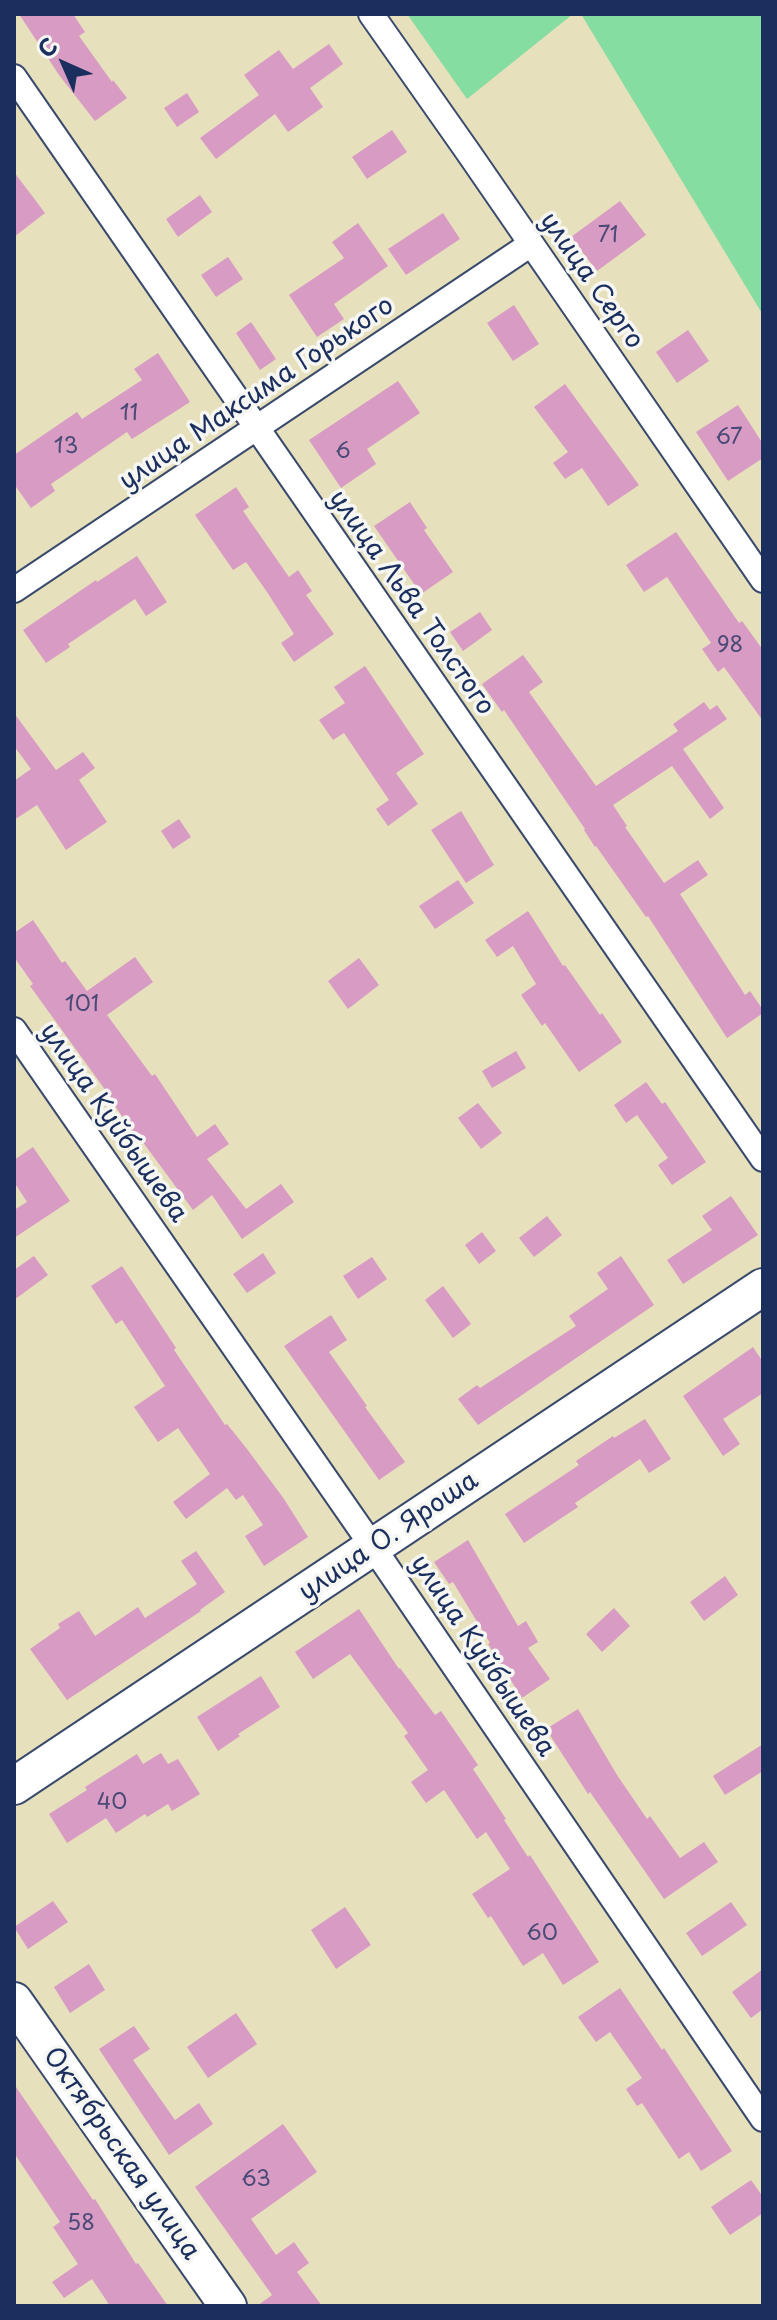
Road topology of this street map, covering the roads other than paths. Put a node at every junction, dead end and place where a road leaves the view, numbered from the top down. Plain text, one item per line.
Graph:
1 (371, 14) edge
2 (14, 77) edge
3 (531, 244) junction
4 (256, 428) junction
5 (763, 580) edge
6 (14, 590) edge
7 (14, 1030) edge
8 (763, 1159) edge
9 (763, 1287) edge
10 (373, 1547) junction
11 (14, 1786) edge
12 (14, 2001) edge
13 (763, 2119) edge
14 (228, 2306) edge

1 - 3 street, улица Серго
2 - 4 street, улица Льва Толстого
3 - 4 street, улица Максима Горького
3 - 5 street, улица Серго
4 - 6 street, улица Максима Горького
4 - 8 street, улица Льва Толстого
7 - 10 street, улица Куйбышева
9 - 10 main road, улица О. Яроша
10 - 11 main road, улица О. Яроша
10 - 13 street, улица Куйбышева
12 - 14 main road, Октябрьская улица

